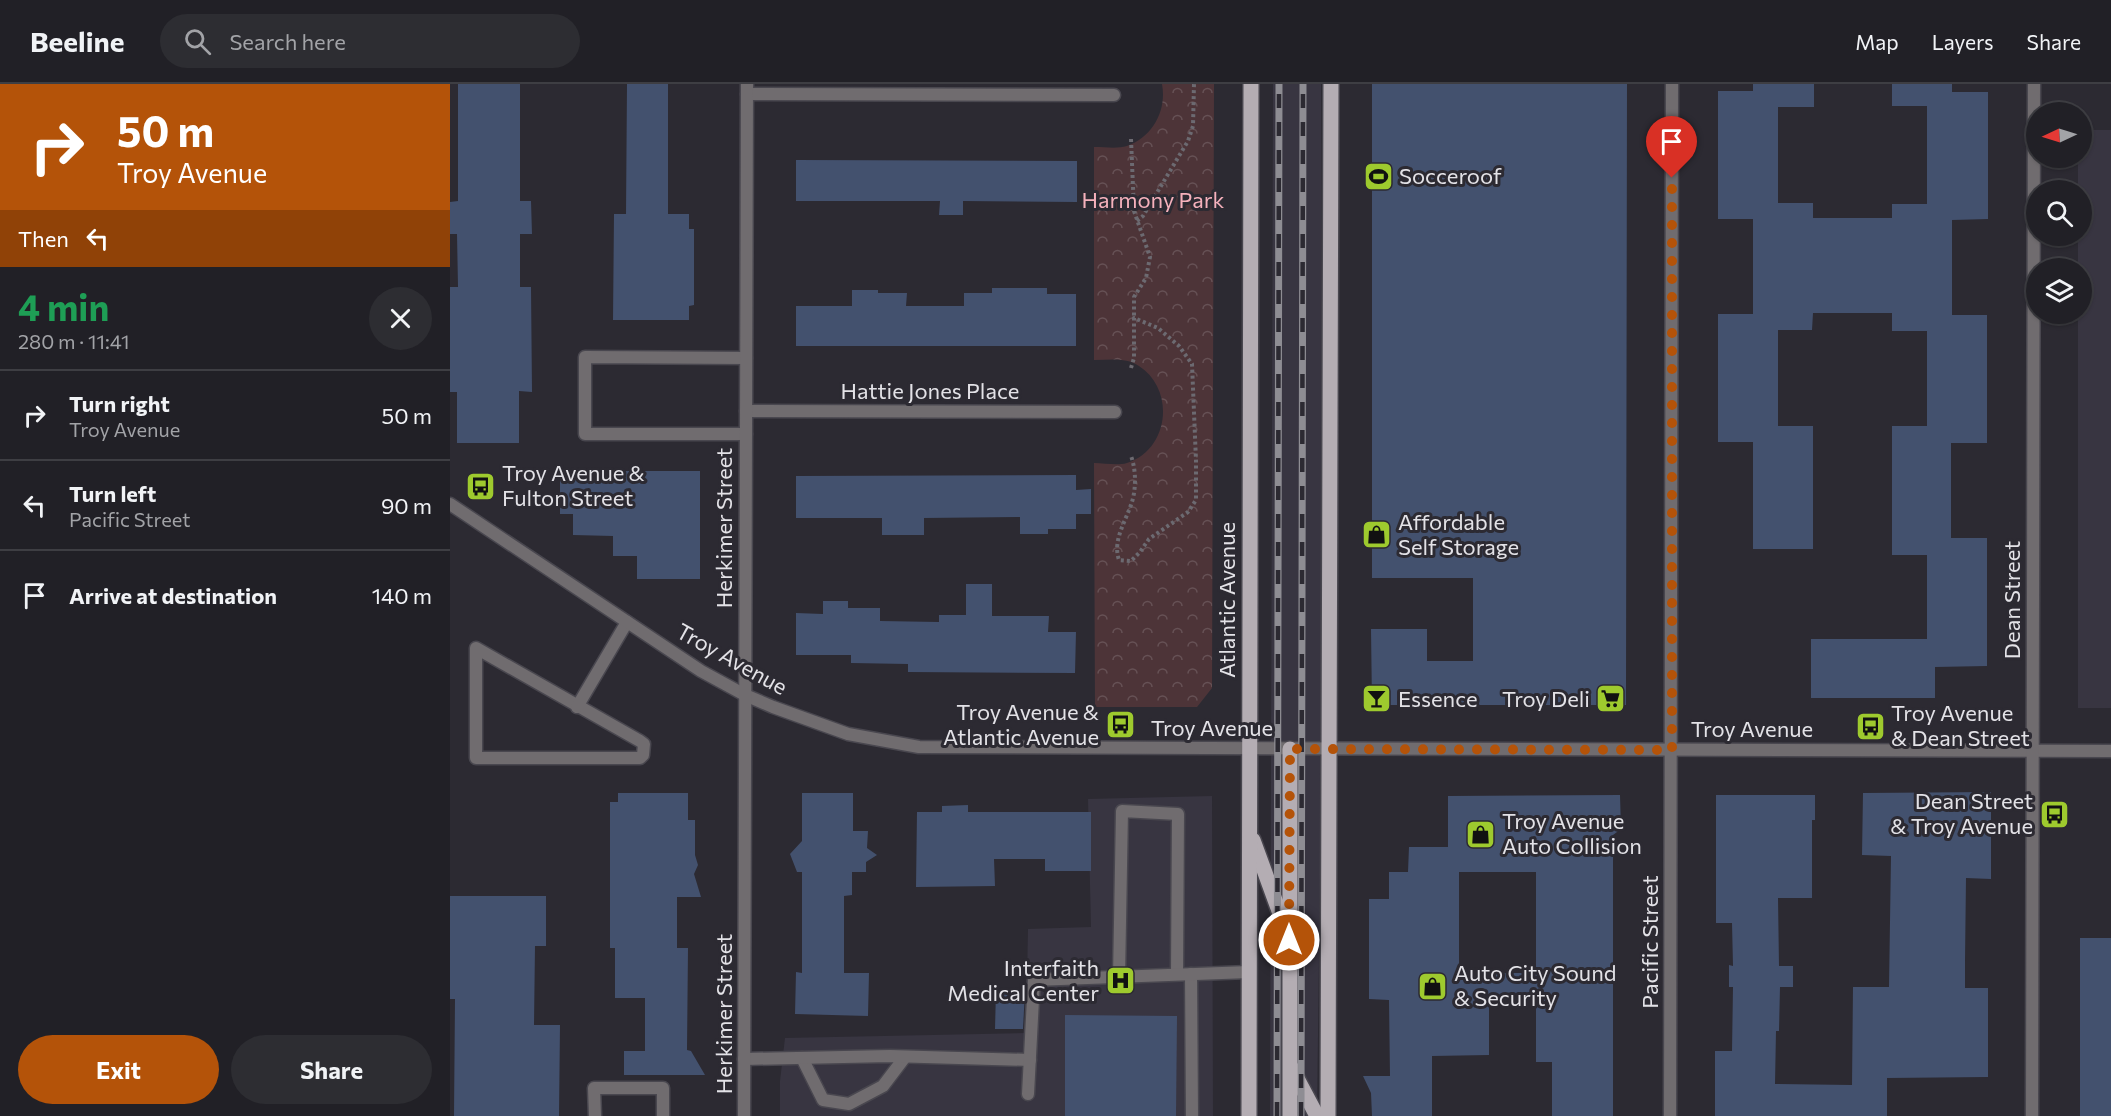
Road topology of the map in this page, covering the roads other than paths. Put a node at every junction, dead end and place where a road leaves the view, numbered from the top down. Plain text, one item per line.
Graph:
1 (1251, 84) edge
2 (1331, 84) edge
3 (1672, 84) edge
4 (2034, 84) edge
5 (747, 89) edge
6 (1114, 95) dead end
7 (746, 358) junction
8 (746, 411) junction
9 (1114, 412) dead end
10 (746, 434) junction
11 (450, 504) edge
12 (627, 622) junction
13 (745, 695) junction
14 (577, 707) junction
15 (1249, 749) junction
16 (1290, 749) junction
17 (1329, 749) junction
18 (1672, 750) junction
19 (2033, 751) junction
20 (2111, 751) edge
21 (1249, 829) junction
22 (1289, 940) junction
23 (1249, 972) junction
24 (1177, 974) junction
25 (1191, 974) junction
26 (1119, 976) junction
27 (905, 1057) junction
28 (802, 1058) junction
29 (744, 1059) junction
30 (1030, 1060) junction
31 (1290, 1064) junction
32 (1028, 1094) dead end
33 (595, 1116) edge
34 (663, 1116) edge
35 (744, 1116) edge
36 (1192, 1116) edge
37 (1249, 1116) edge
38 (1290, 1116) edge
39 (1317, 1116) edge
40 (1328, 1116) edge
41 (1670, 1116) edge
42 (2032, 1116) edge

1 - 15 main road, Atlantic Avenue
2 - 17 main road
3 - 18 street, Pacific Street
4 - 19 street, Dean Street
5 - 6 street
5 - 7 street, Herkimer Street
7 - 8 street, Herkimer Street
7 - 10 street
8 - 9 street, Hattie Jones Place
8 - 10 street, Herkimer Street
10 - 13 street, Herkimer Street
11 - 12 street, Troy Avenue
12 - 13 street, Troy Avenue
12 - 14 street
13 - 15 street, Troy Avenue
13 - 29 street, Herkimer Street
14 - 14 street
15 - 16 street, Troy Avenue
15 - 21 main road, Atlantic Avenue
16 - 17 street, Troy Avenue
16 - 22 main road
17 - 18 street, Troy Avenue
17 - 40 main road
18 - 19 street, Troy Avenue
18 - 41 street, Pacific Street
19 - 20 street, Troy Avenue
19 - 42 street, Dean Street
21 - 22 main road
21 - 23 main road, Atlantic Avenue
22 - 31 main road
23 - 25 street
23 - 37 main road, Atlantic Avenue
24 - 25 street
24 - 26 street
24 - 26 street
25 - 36 street
26 - 30 street
27 - 28 street
27 - 28 street
27 - 30 street
28 - 29 street
29 - 35 street, Herkimer Street
30 - 32 street
31 - 38 main road
31 - 39 main road
33 - 34 street

